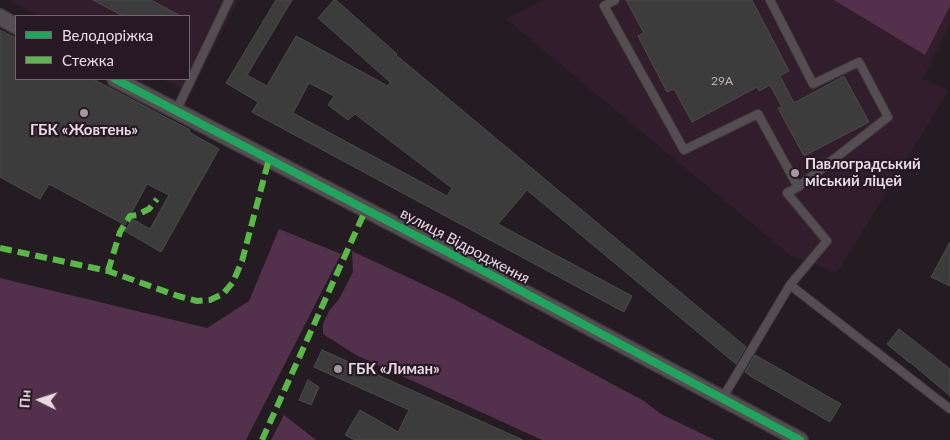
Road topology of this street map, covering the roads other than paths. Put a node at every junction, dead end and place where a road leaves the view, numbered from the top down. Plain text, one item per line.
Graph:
1 (229, 0) edge
2 (616, 0) edge
3 (770, 0) edge
4 (0, 18) edge
5 (15, 26) edge
6 (117, 80) edge
7 (176, 111) junction
8 (798, 187) junction
9 (790, 285) junction
10 (722, 399) junction
11 (950, 409) edge
12 (800, 440) edge

1 - 7 lane
2 - 8 lane
3 - 8 lane
4 - 5 street
6 - 7 street, вулиця Відродження
7 - 10 street, вулиця Відродження
8 - 9 lane
9 - 10 lane
9 - 11 lane
10 - 12 street, вулиця Відродження

